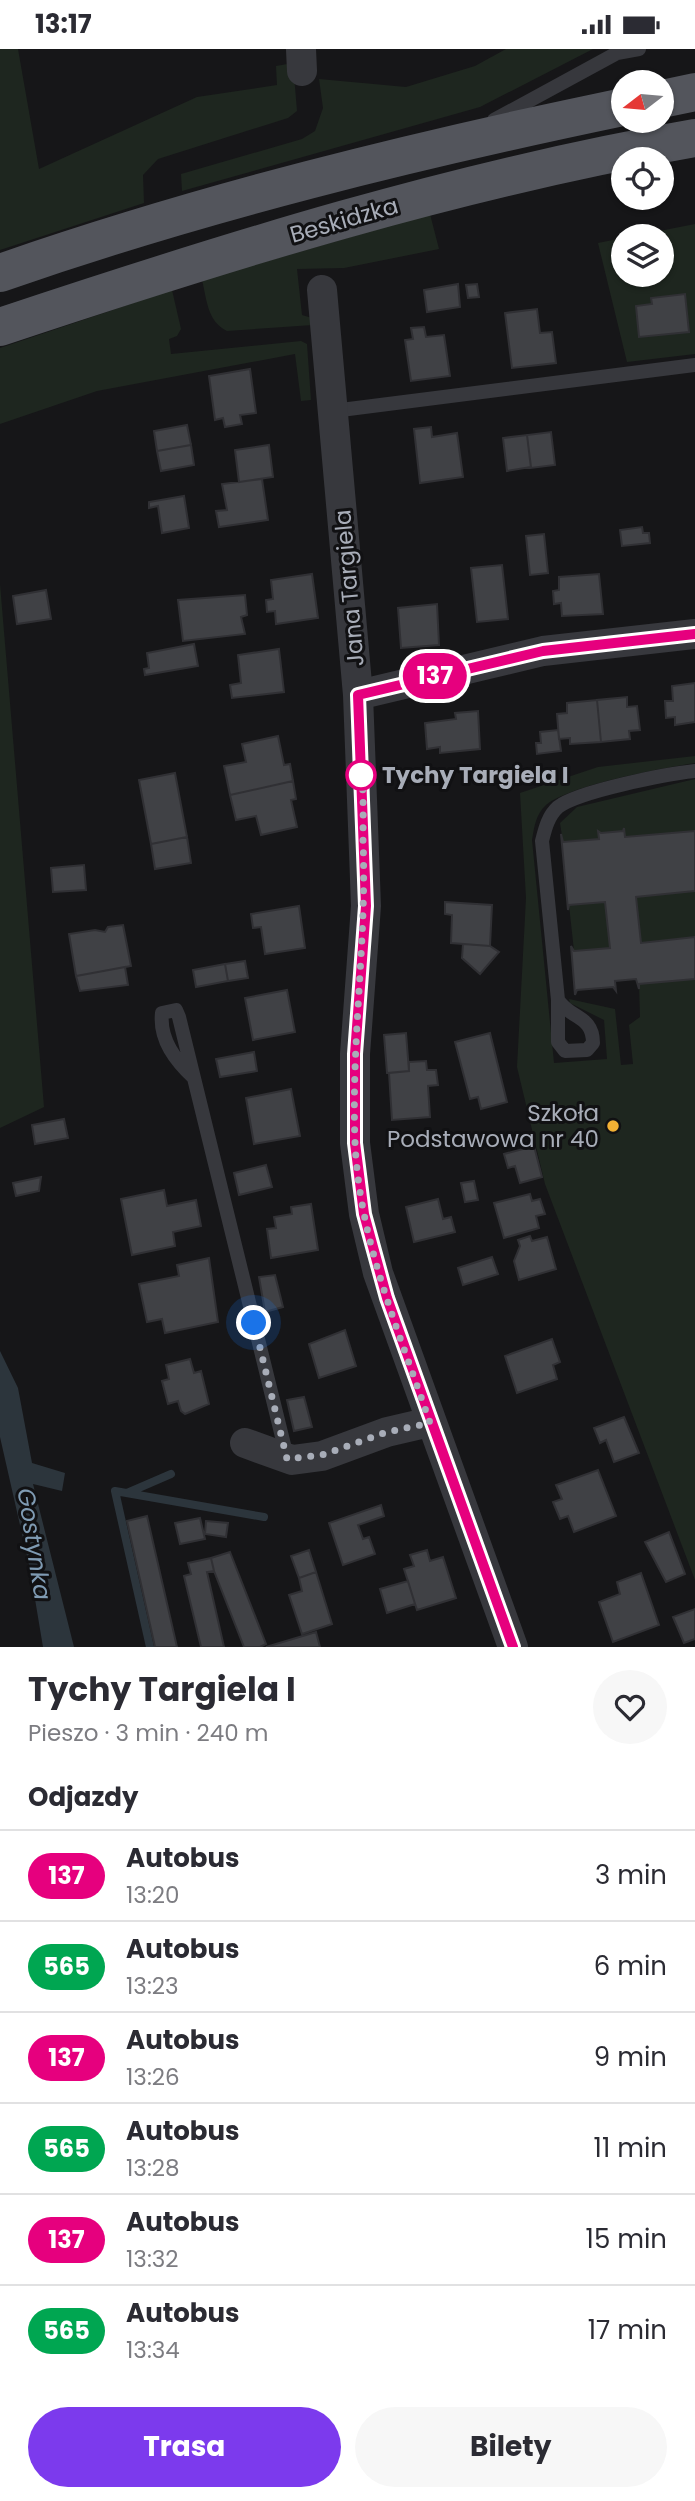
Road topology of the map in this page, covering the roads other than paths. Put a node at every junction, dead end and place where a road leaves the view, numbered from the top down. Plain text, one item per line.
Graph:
1 (639, 49) edge
2 (695, 92) edge
3 (674, 96) edge
4 (611, 109) edge
5 (695, 138) edge
6 (453, 142) junction
7 (0, 273) edge
8 (322, 290) dead end
9 (0, 327) edge
10 (695, 365) edge
11 (333, 411) junction
12 (695, 634) edge
13 (358, 695) junction
14 (695, 771) edge
15 (558, 1000) dead end
16 (194, 1078) dead end
17 (430, 1423) junction
18 (245, 1443) dead end
19 (287, 1459) junction
20 (513, 1647) edge

1 - 6 lane
2 - 3 main road
4 - 6 main road, Beskidzka
5 - 9 main road, Beskidzka
6 - 7 main road, Beskidzka
8 - 11 street, Jana Targiela
10 - 11 lane
11 - 13 street, Jana Targiela
12 - 13 street
13 - 17 street, Jana Targiela
14 - 15 lane
16 - 19 lane
17 - 19 street
17 - 20 street, Jana Targiela
18 - 19 street

